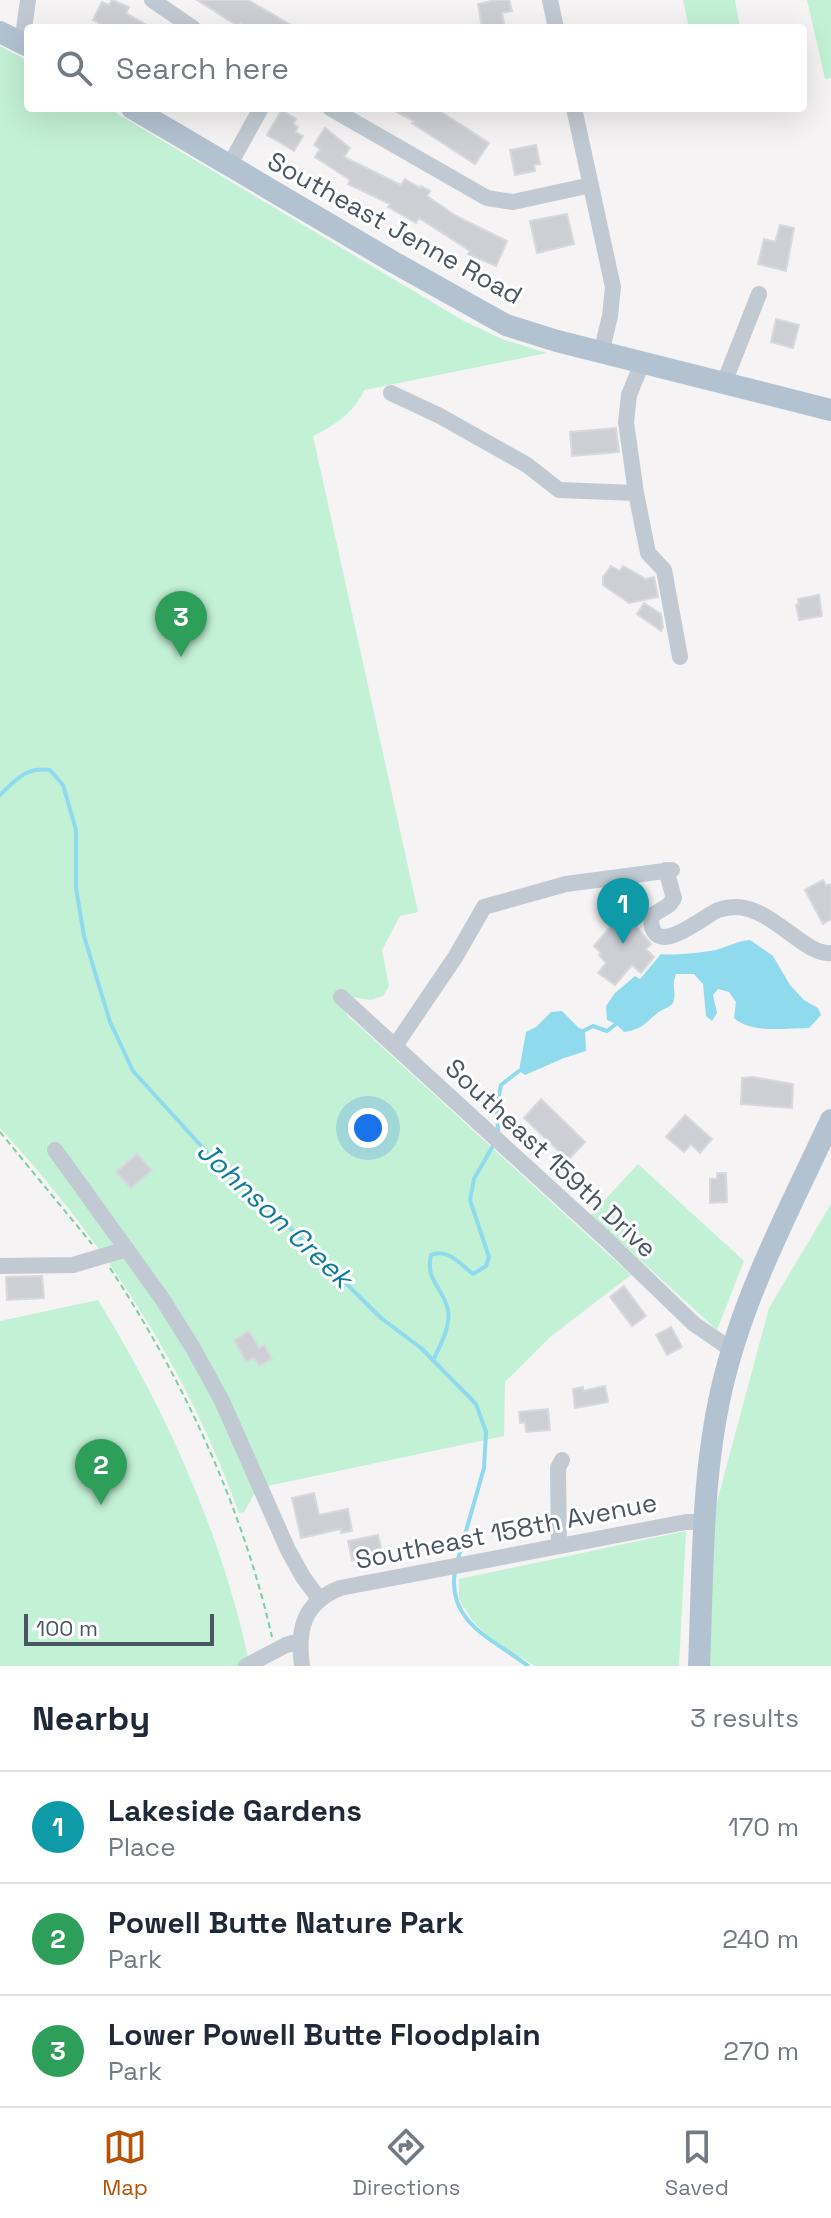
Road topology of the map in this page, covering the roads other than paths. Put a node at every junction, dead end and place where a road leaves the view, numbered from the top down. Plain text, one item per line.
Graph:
1 (28, 0) edge
2 (152, 0) edge
3 (550, 0) edge
4 (26, 24) edge
5 (187, 24) edge
6 (555, 24) edge
7 (0, 32) edge
8 (24, 44) edge
9 (139, 112) edge
10 (259, 112) edge
11 (337, 112) edge
12 (575, 112) edge
13 (229, 166) junction
14 (591, 185) junction
15 (759, 294) dead end
16 (601, 353) junction
17 (642, 363) junction
18 (724, 383) junction
19 (391, 393) dead end
20 (831, 410) edge
21 (636, 493) junction
22 (680, 657) dead end
23 (831, 953) edge
24 (341, 997) dead end
25 (395, 1046) junction
26 (831, 1120) edge
27 (55, 1150) dead end
28 (127, 1249) junction
29 (0, 1266) edge
30 (732, 1350) junction
31 (562, 1460) dead end
32 (705, 1522) junction
33 (559, 1546) junction
34 (320, 1600) junction
35 (299, 1641) junction
36 (246, 1666) edge
37 (302, 1666) edge
38 (699, 1666) edge

1 - 4 street
2 - 5 street
3 - 6 street
7 - 8 main road
9 - 13 main road, Southeast Jenne Road
10 - 13 street
11 - 14 street
12 - 14 street
13 - 16 main road, Southeast Jenne Road
14 - 16 street
15 - 18 street
16 - 17 main road, Southeast Jenne Road
17 - 18 main road, Southeast Jenne Road
17 - 21 street
18 - 20 main road, Southeast Jenne Road
19 - 21 street
21 - 22 street
23 - 25 street
24 - 25 street, Southeast 159th Drive
25 - 30 street, Southeast 159th Drive
26 - 30 main road
27 - 28 street
28 - 29 street
28 - 34 street
30 - 32 main road
31 - 33 street
32 - 33 street, Southeast 158th Avenue
32 - 38 main road
33 - 34 street, Southeast 158th Avenue
34 - 35 street
35 - 36 street
35 - 37 street

